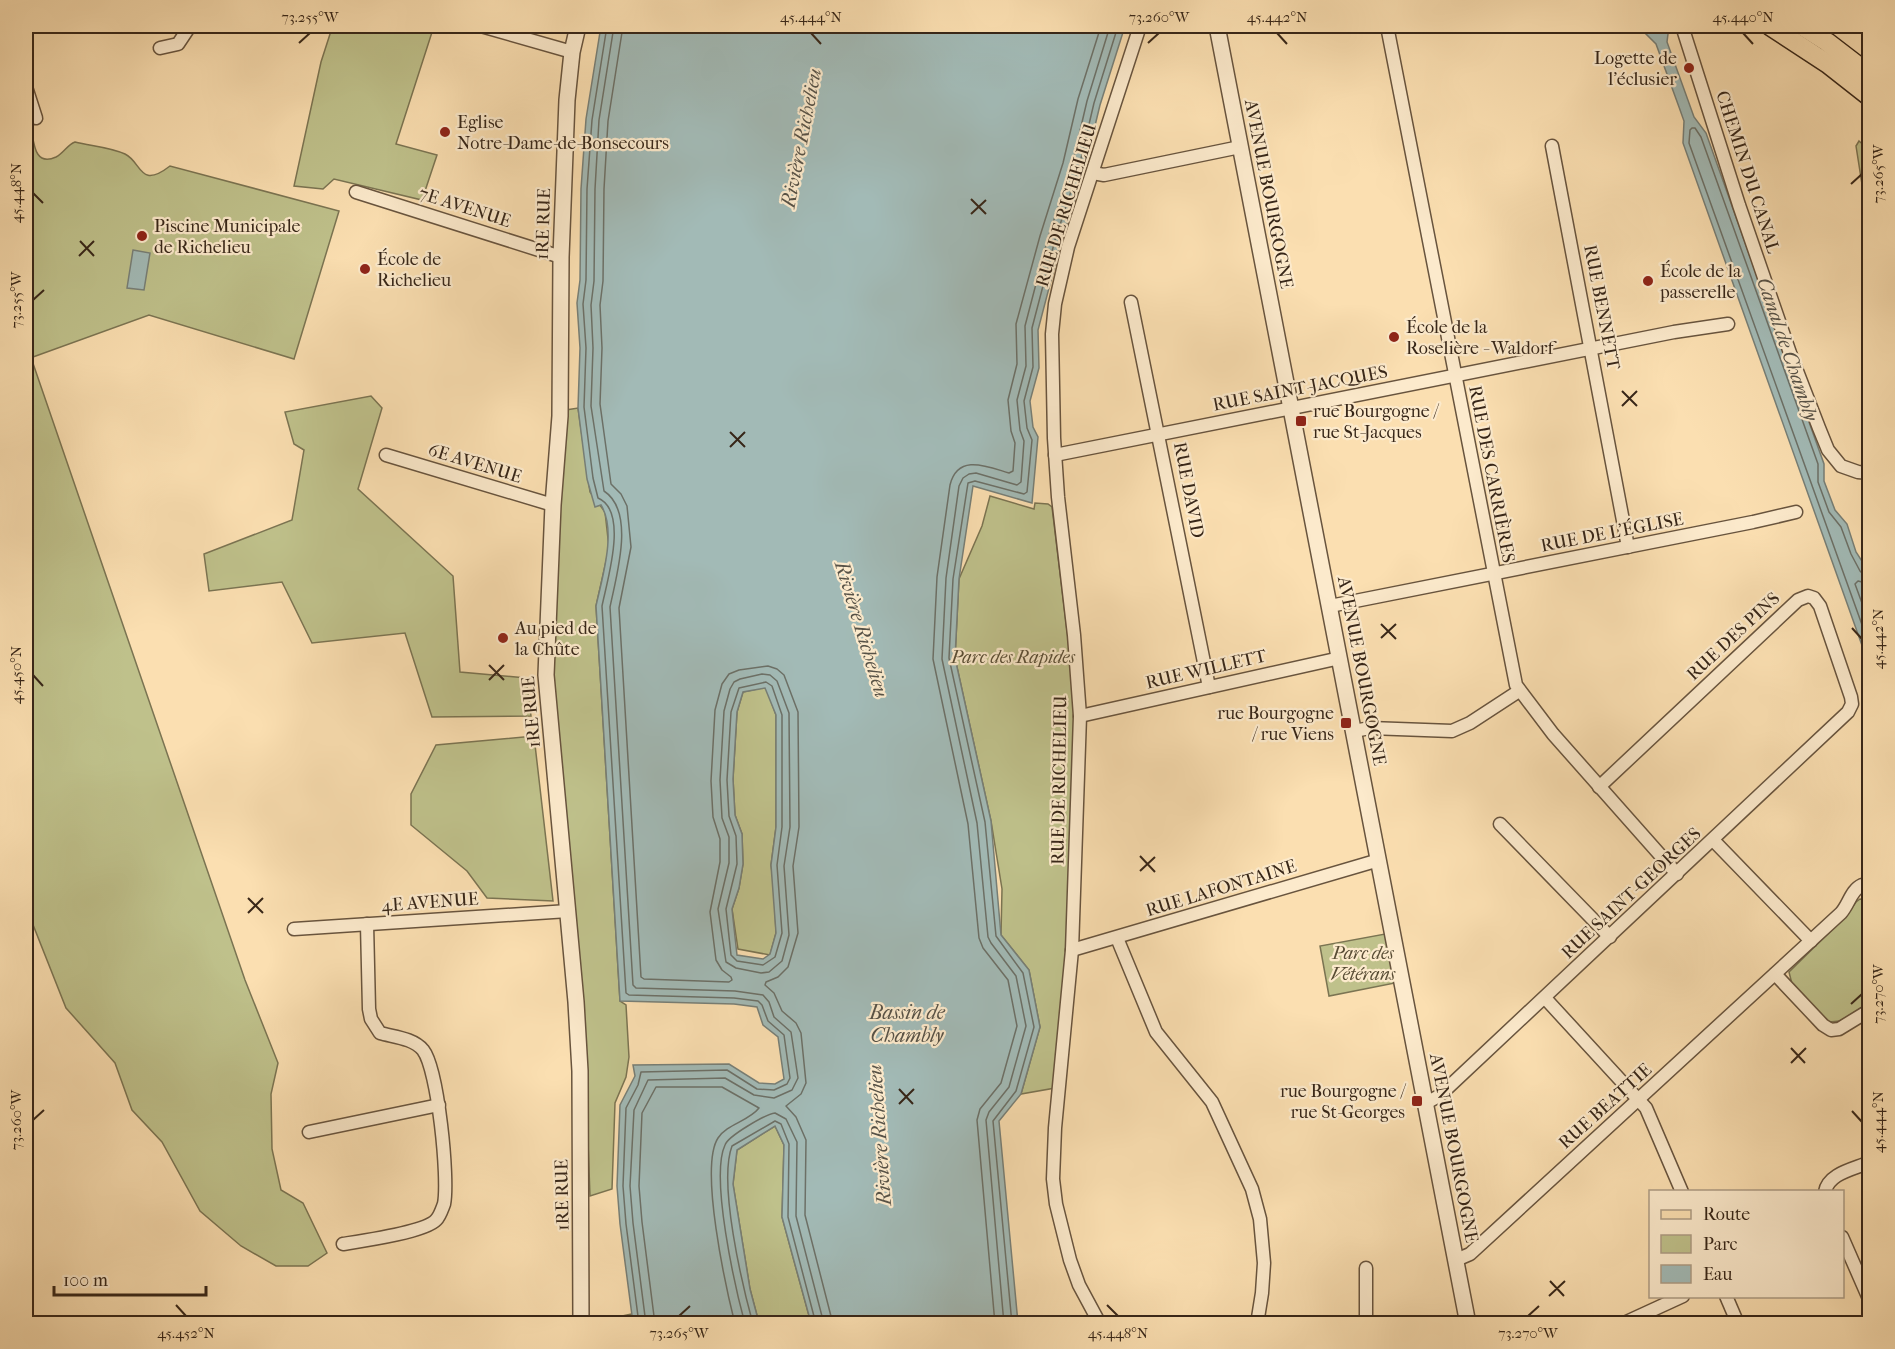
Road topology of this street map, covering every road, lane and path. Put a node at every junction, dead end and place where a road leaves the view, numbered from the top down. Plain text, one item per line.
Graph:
1 (190, 26) edge
2 (481, 26) edge
3 (578, 26) edge
4 (1140, 26) edge
5 (1216, 26) edge
6 (1387, 26) edge
7 (1682, 26) edge
8 (1770, 26) edge
9 (1802, 26) edge
10 (160, 48) dead end
11 (572, 52) junction
12 (1869, 75) edge
13 (26, 87) edge
14 (1869, 97) edge
15 (36, 118) dead end
16 (1552, 146) dead end
17 (1240, 147) junction
18 (1093, 173) junction
19 (356, 192) dead end
20 (561, 257) junction
21 (1131, 302) dead end
22 (1728, 324) dead end
23 (1591, 349) junction
24 (1455, 375) junction
25 (1291, 408) junction
26 (1159, 434) junction
27 (1055, 454) junction
28 (386, 455) dead end
29 (1869, 473) edge
30 (554, 505) junction
31 (1796, 512) dead end
32 (1628, 547) junction
33 (1493, 574) junction
34 (1330, 606) junction
35 (1340, 658) junction
36 (1209, 687) junction
37 (1519, 691) junction
38 (1852, 701) joint
39 (1080, 716) junction
40 (1354, 731) junction
41 (1599, 787) junction
42 (1500, 824) dead end
43 (1713, 840) junction
44 (1379, 860) junction
45 (1677, 874) junction
46 (1869, 889) edge
47 (568, 911) junction
48 (367, 924) junction
49 (294, 929) dead end
50 (1610, 937) junction
51 (1117, 938) junction
52 (1811, 942) junction
53 (1072, 950) junction
54 (1775, 974) junction
55 (1545, 998) junction
56 (1869, 1010) edge
57 (1640, 1099) junction
58 (1426, 1103) junction
59 (438, 1105) junction
60 (309, 1132) dead end
61 (1869, 1162) edge
62 (1682, 1190) edge
63 (1825, 1190) edge
64 (1844, 1242) edge
65 (343, 1244) dead end
66 (1456, 1260) junction
67 (1366, 1268) dead end
68 (1678, 1298) edge
69 (1727, 1298) edge
70 (1869, 1301) edge
71 (581, 1323) edge
72 (1100, 1323) edge
73 (1257, 1323) edge
74 (1366, 1323) edge
75 (1468, 1323) edge
76 (1622, 1323) edge
77 (1738, 1323) edge

1 - 10 street
2 - 11 street
3 - 11 street, 1RE RUE
4 - 18 street, RUE DE RICHELIEU
5 - 17 street, AVENUE BOURGOGNE
6 - 24 street, RUE DES CARRIÈRES
7 - 29 street, CHEMIN DU CANAL
8 - 14 main road
9 - 12 main road
11 - 20 street, 1RE RUE
13 - 15 street
16 - 23 street, RUE BENNETT
17 - 18 street
17 - 25 street, AVENUE BOURGOGNE
18 - 27 street, RUE DE RICHELIEU
19 - 20 street, 7E AVENUE
20 - 30 street, 1RE RUE
21 - 26 street, RUE DAVID
22 - 23 street, RUE SAINT-JACQUES
23 - 24 street, RUE SAINT-JACQUES
23 - 32 street, RUE BENNETT
24 - 25 street, RUE SAINT-JACQUES
24 - 33 street, RUE DES CARRIÈRES
25 - 26 street, RUE SAINT-JACQUES
25 - 34 street, AVENUE BOURGOGNE
26 - 27 street, RUE SAINT-JACQUES
26 - 36 street, RUE DAVID
27 - 39 street, RUE DE RICHELIEU
28 - 30 street, 6E AVENUE
30 - 47 street, 1RE RUE
31 - 32 street, RUE DE L'ÉGLISE
32 - 33 street, RUE DE L'ÉGLISE
33 - 34 street, RUE DE L'ÉGLISE
33 - 37 street, RUE DES CARRIÈRES
34 - 35 street, AVENUE BOURGOGNE
35 - 36 street, RUE WILLETT
35 - 40 street, AVENUE BOURGOGNE
36 - 39 street, RUE WILLETT
37 - 40 street
37 - 41 street, RUE DES CARRIÈRES
38 - 41 street, RUE DES PINS
38 - 43 street, RUE SAINT-GEORGES
39 - 53 street, RUE DE RICHELIEU
40 - 44 street, AVENUE BOURGOGNE
41 - 45 street, RUE DES CARRIÈRES
42 - 50 street
43 - 45 street, RUE SAINT-GEORGES
43 - 52 street
44 - 51 street, RUE LAFONTAINE
44 - 58 street, AVENUE BOURGOGNE
45 - 50 street, RUE SAINT-GEORGES
46 - 52 street, RUE BEATTIE
47 - 48 street, 4E AVENUE
47 - 71 street, 1RE RUE
48 - 49 street, 4E AVENUE
48 - 59 street
50 - 55 street, RUE SAINT-GEORGES
51 - 53 street, RUE LAFONTAINE
51 - 73 street
52 - 54 street, RUE BEATTIE
53 - 72 street, RUE DE RICHELIEU
54 - 56 street
54 - 57 street, RUE BEATTIE
55 - 57 street
55 - 58 street, RUE SAINT-GEORGES
57 - 62 street
57 - 66 street, RUE BEATTIE
58 - 66 street, AVENUE BOURGOGNE
59 - 60 street
59 - 65 street
61 - 63 street
64 - 70 street
66 - 75 street, AVENUE BOURGOGNE
67 - 74 street
68 - 76 street
69 - 77 street

